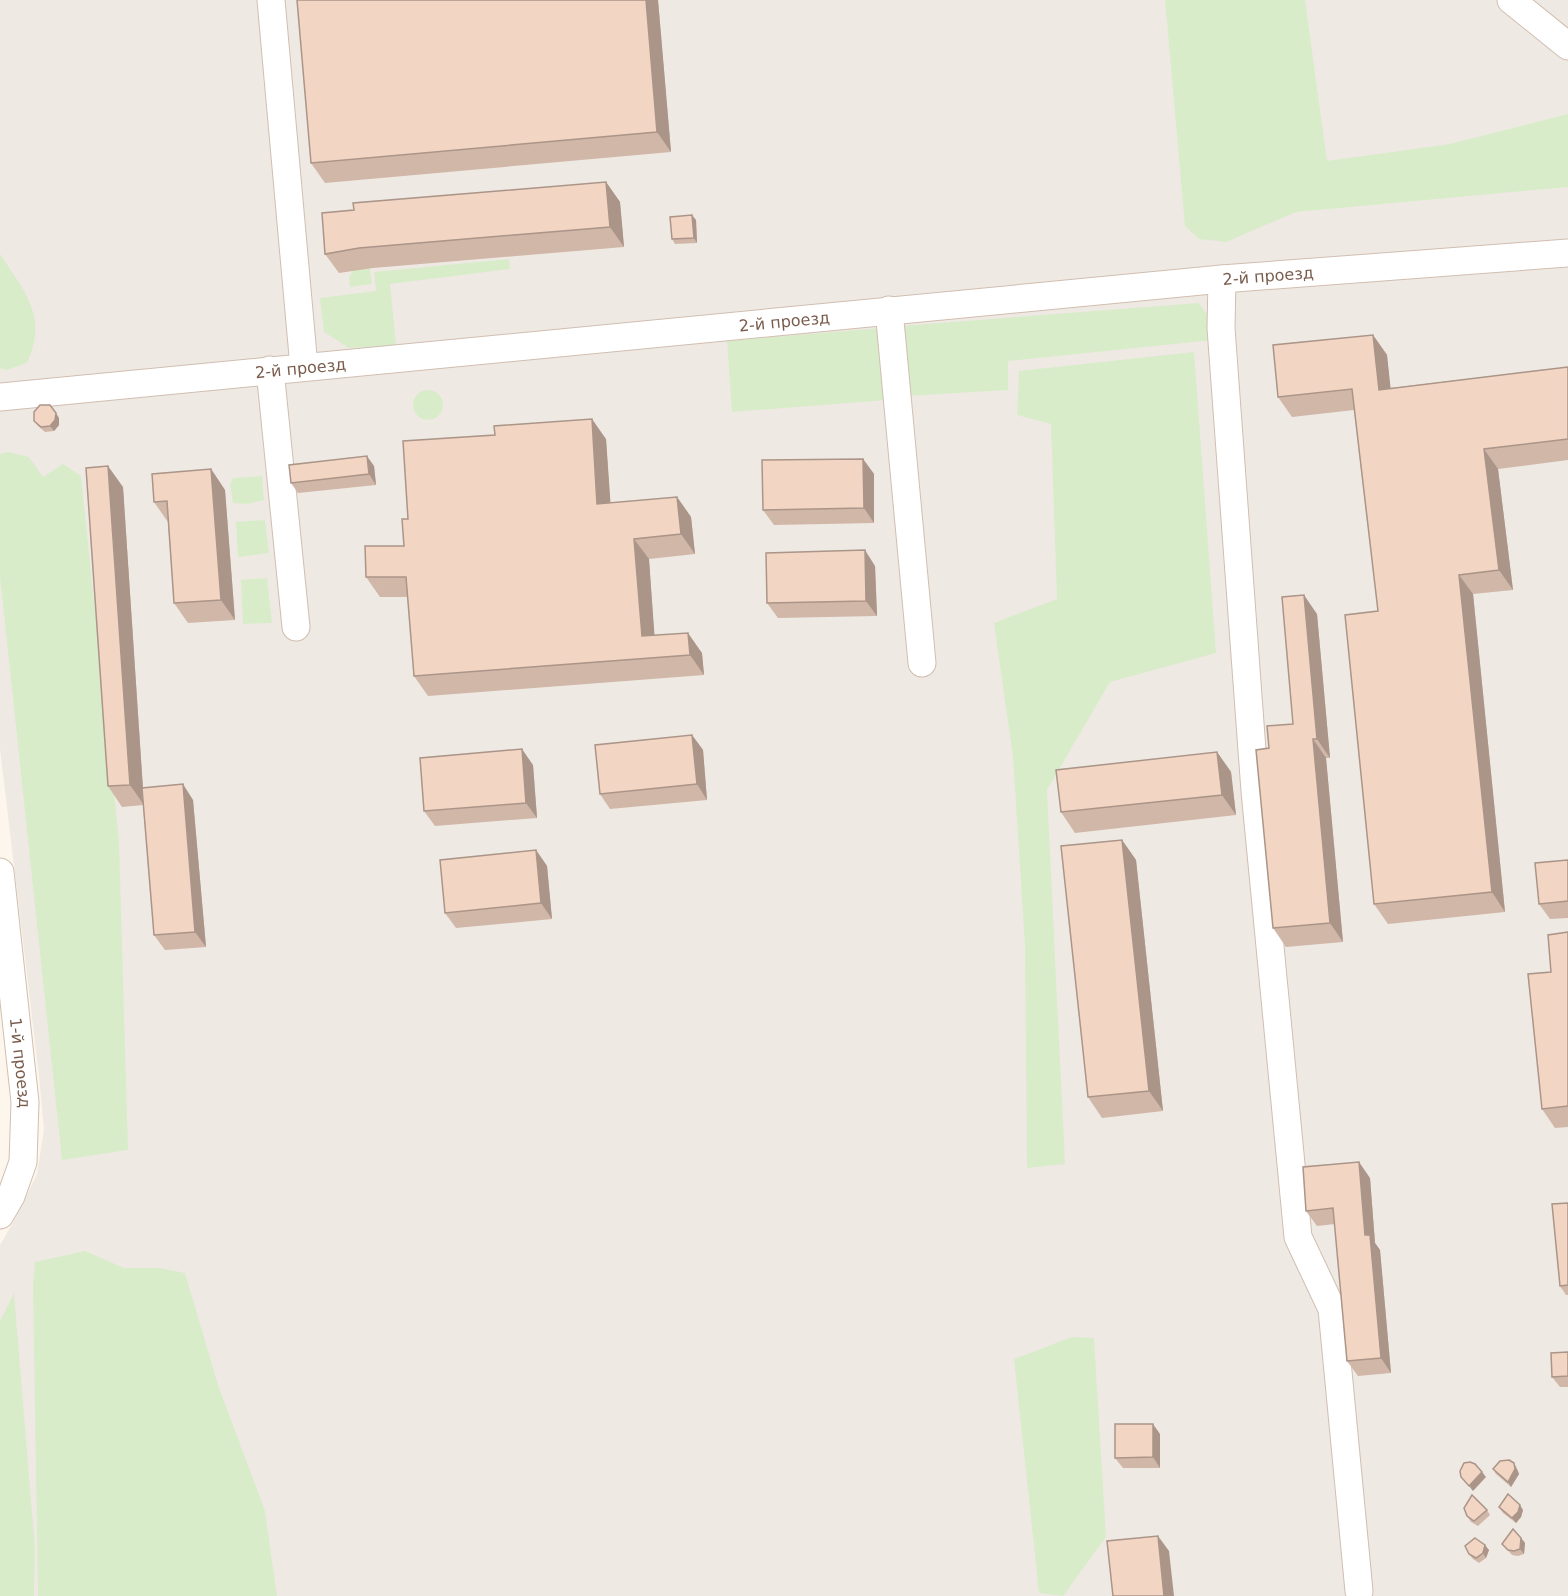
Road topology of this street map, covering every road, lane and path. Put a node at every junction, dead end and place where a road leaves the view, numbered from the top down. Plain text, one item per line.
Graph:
1 (271, 0) edge
2 (1511, 0) edge
3 (1568, 46) edge
4 (1568, 253) edge
5 (1222, 279) junction
6 (889, 310) junction
7 (304, 367) junction
8 (270, 370) junction
9 (0, 397) edge
10 (296, 627) dead end
11 (922, 663) dead end
12 (0, 872) edge
13 (0, 1215) edge
14 (1359, 1592) dead end

1 - 7 street
2 - 3 street
4 - 5 street, 2-й проезд
5 - 6 street, 2-й проезд
5 - 14 street
6 - 7 street, 2-й проезд
6 - 11 street
7 - 8 street, 2-й проезд
8 - 9 street, 2-й проезд
8 - 10 street
12 - 13 street, 1-й проезд

